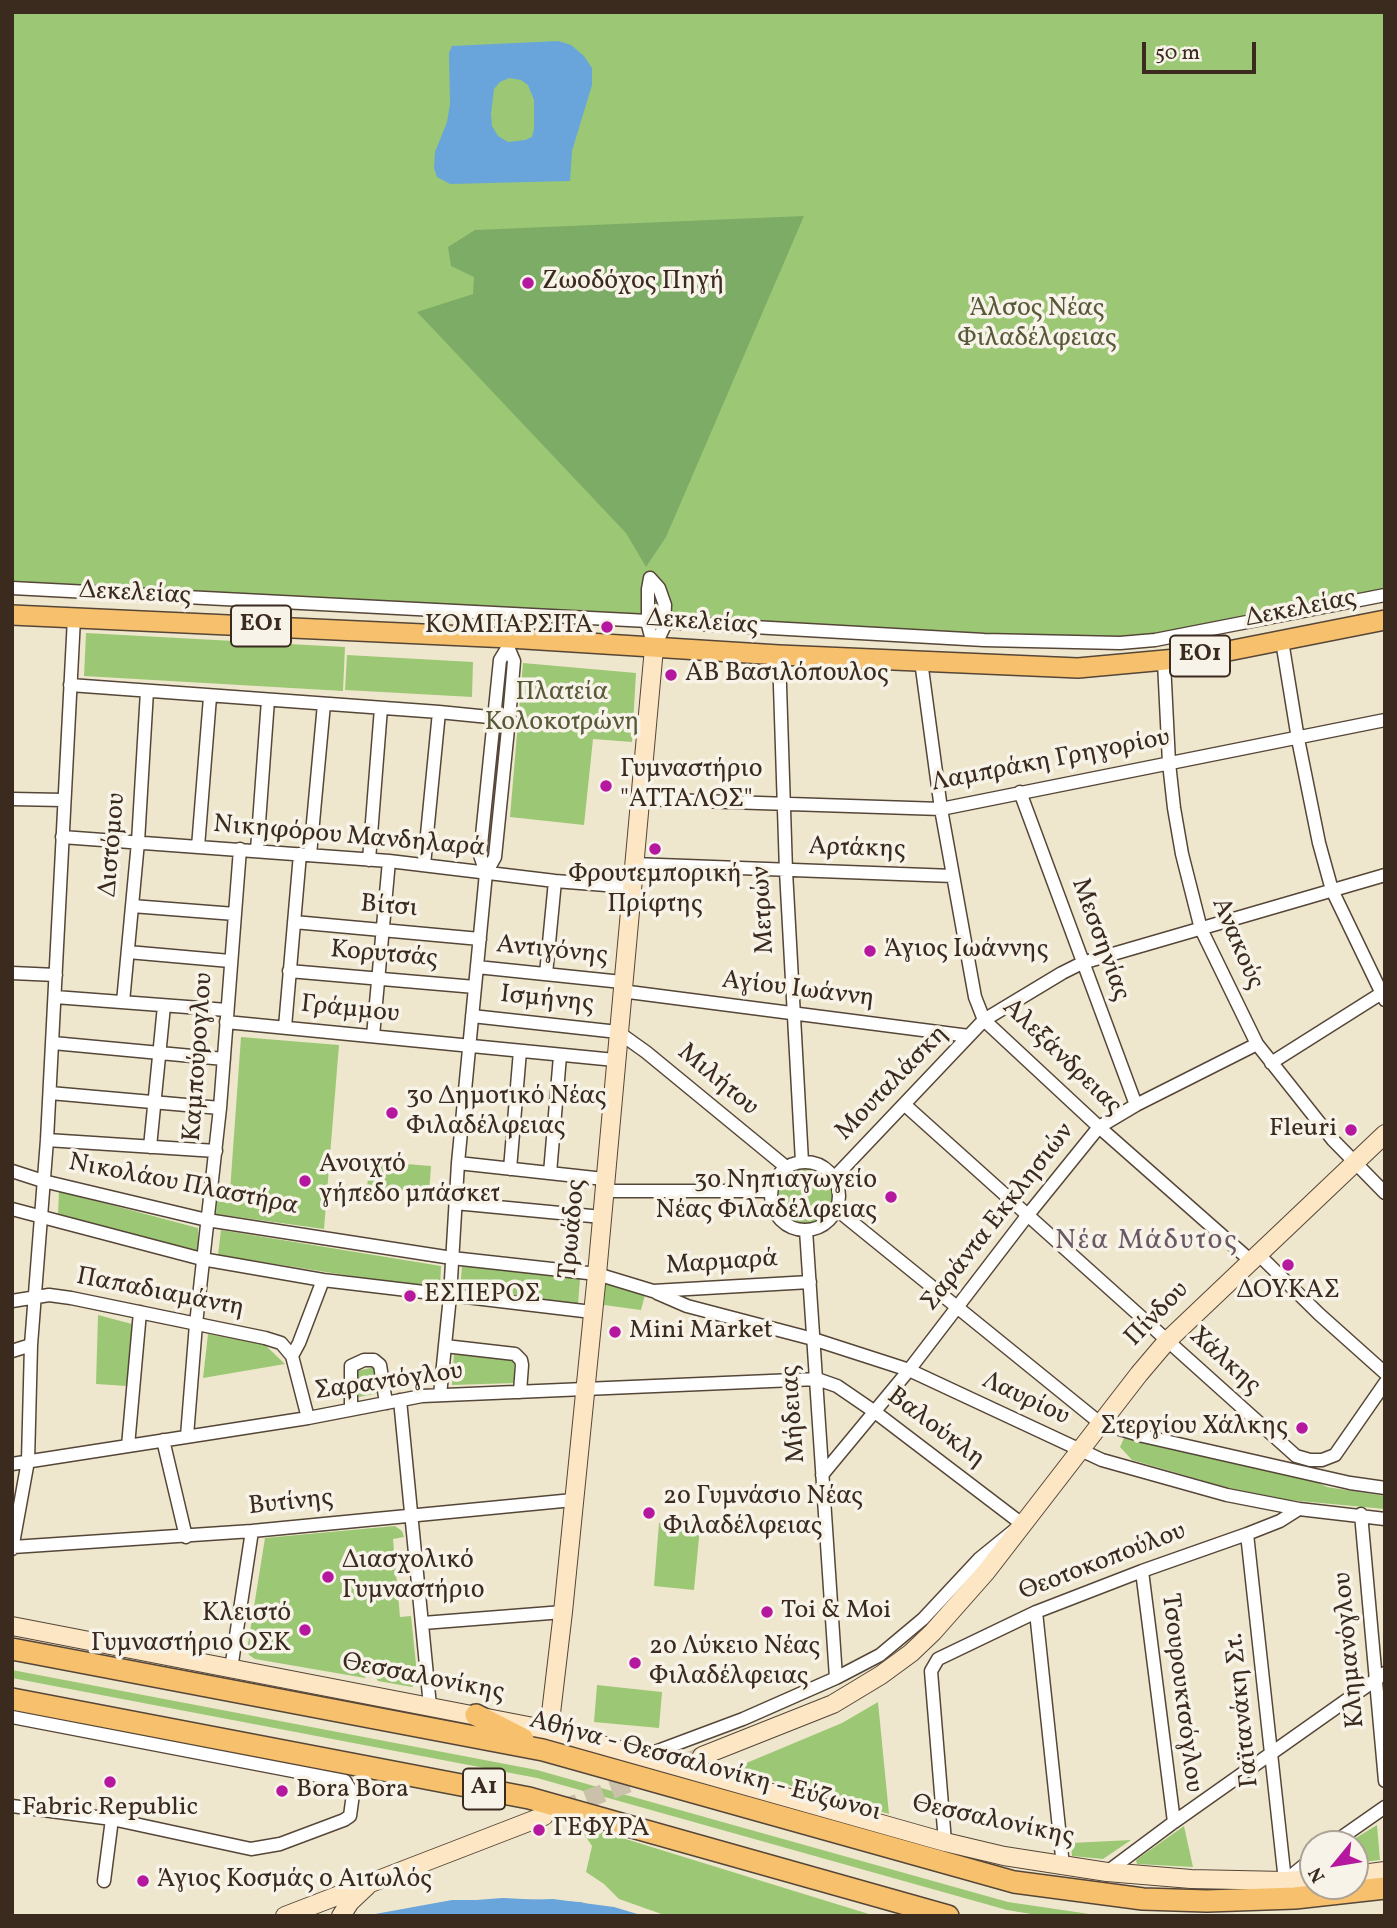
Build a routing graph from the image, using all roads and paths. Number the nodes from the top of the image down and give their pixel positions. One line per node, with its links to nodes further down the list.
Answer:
1 (12, 588): 6 (street)
2 (1385, 595): 7 (street)
3 (12, 615): 4 (main road, Δεκελείας / ΕΟ1)
4 (74, 618): 9 (main road, Δεκελείας / ΕΟ1); 14 (street)
5 (1385, 620): 8 (main road, Δεκελείας / ΕΟ1)
6 (648, 621): 7 (street); 10 (street)
7 (664, 622): 10 (street)
8 (1282, 641): 13 (main road, Δεκελείας / ΕΟ1); 24 (street)
9 (508, 643): 10 (main road, Δεκελείας / ΕΟ1); 21 (street); 22 (street)
10 (654, 648): 11 (main road, Δεκελείας / ΕΟ1); 28 (street, Τρωάδος)
11 (779, 655): 12 (main road, Δεκελείας / ΕΟ1); 30 (street, Μετρών)
12 (921, 662): 13 (main road, Δεκελείας / ΕΟ1); 31 (street, Αλεξάνδρειας)
13 (1164, 662): 25 (street, Ανακούς)
14 (71, 685): 15 (street); 29 (street)
15 (147, 691): 16 (street); 33 (street, Διστόμου)
16 (210, 697): 17 (street); 34 (street)
17 (268, 700): 18 (street); 36 (street)
18 (324, 704): 19 (street); 37 (street)
19 (381, 708): 20 (street); 38 (street)
20 (439, 712): 21 (street); 41 (street)
21 (494, 718): 22 (street); 43 (street)
22 (509, 719): 43 (street)
23 (1385, 720): 24 (street, Λαμπράκη Γρηγορίου)
24 (1298, 739): 25 (street, Λαμπράκη Γρηγορίου); 48 (street)
25 (1169, 763): 26 (street, Λαμπράκη Γρηγορίου); 52 (street, Ανακούς)
26 (1020, 792): 31 (street, Λαμπράκη Γρηγορίου); 57 (street, Μεσσηνίας)
27 (12, 799): 29 (street)
28 (638, 799): 30 (street, Λαμπράκη Γρηγορίου); 40 (street, Τρωάδος)
29 (63, 800): 32 (street)
30 (783, 804): 31 (street, Λαμπράκη Γρηγορίου); 42 (street, Μετρών)
31 (941, 809): 45 (street, Αλεξάνδρειας)
32 (62, 837): 33 (street, Νικηφόρου Μανδηλαρά); 62 (street)
33 (138, 842): 34 (street, Νικηφόρου Μανδηλαρά); 49 (street, Διστόμου)
34 (198, 847): 35 (street, Νικηφόρου Μανδηλαρά)
35 (240, 849): 36 (street, Νικηφόρου Μανδηλαρά); 50 (street, Καμπούρογλου)
36 (257, 850): 37 (street, Νικηφόρου Μανδηλαρά)
37 (305, 854): 38 (street, Νικηφόρου Μανδηλαρά); 51 (street)
38 (369, 860): 39 (street, Νικηφόρου Μανδηλαρά)
39 (389, 861): 41 (street, Νικηφόρου Μανδηλαρά); 53 (street)
40 (633, 864): 42 (street, Αρτάκης); 47 (street, Τρωάδος)
41 (424, 865): 43 (street, Νικηφόρου Μανδηλαρά)
42 (786, 871): 45 (street, Αρτάκης); 70 (street, Μετρών)
43 (486, 873): 46 (street, Νικηφόρου Μανδηλαρά); 54 (street)
44 (1385, 875): 48 (street)
45 (953, 876): 73 (street, Αλεξάνδρειας)
46 (555, 881): 47 (street, Νικηφόρου Μανδηλαρά); 61 (street)
47 (631, 887): 65 (street, Τρωάδος)
48 (1332, 890): 52 (street); 66 (street)
49 (132, 906): 50 (street); 55 (street, Διστόμου)
50 (235, 914): 56 (street, Καμπούρογλου)
51 (294, 922): 53 (street, Βίτσι); 59 (street)
52 (1201, 929): 57 (street); 79 (street, Ανακούς)
53 (383, 930): 54 (street, Βίτσι); 63 (street)
54 (480, 939): 58 (street)
55 (128, 952): 56 (street); 68 (street, Διστόμου)
56 (230, 961): 71 (street, Καμπούρογλου)
57 (1082, 963): 73 (street); 90 (street, Μεσσηνίας)
58 (477, 967): 61 (street, Αντιγόνης); 64 (street)
59 (289, 971): 63 (street, Κορυτσάς); 74 (street)
60 (12, 973): 62 (street)
61 (546, 974): 65 (street, Αντιγόνης)
62 (56, 975): 67 (street)
63 (379, 978): 64 (street, Κορυτσάς); 76 (street)
64 (475, 987): 72 (street)
65 (621, 987): 70 (street, Αγίου Ιωάννη); 75 (street, Τρωάδος)
66 (1384, 995): 86 (street)
67 (55, 997): 68 (street, Γράμμου); 78 (street)
68 (123, 1002): 69 (street, Γράμμου)
69 (164, 1006): 71 (street, Γράμμου); 82 (street)
70 (794, 1014): 77 (street, Αγίου Ιωάννη); 97 (street, Μετρών)
71 (227, 1016): 74 (street, Γράμμου); 84 (street, Καμπούρογλου)
72 (471, 1016): 75 (street, Ισμήνης); 80 (street)
73 (984, 1020): 77 (street, Μουταλάσκη); 92 (street, Αλεξάνδρειας)
74 (285, 1027): 76 (street, Γράμμου)
75 (618, 1032): 85 (street, Τρωάδος); 100 (street, Μιλήτου)
76 (373, 1036): 80 (street, Γράμμου)
77 (969, 1036): 89 (street, Μουταλάσκη)
78 (53, 1043): 82 (street); 87 (street)
79 (1257, 1044): 86 (street, Ανακούς); 90 (street, Σαράντα Εκκλησιών)
80 (469, 1047): 81 (street, Γράμμου); 99 (street)
81 (520, 1051): 83 (street, Γράμμου); 101 (street)
82 (160, 1053): 84 (street); 88 (street)
83 (560, 1056): 85 (street, Γράμμου); 103 (street)
84 (224, 1059): 91 (street, Καμπούρογλου)
85 (615, 1060): 106 (street, Τρωάδος)
86 (1271, 1063): 98 (street, Ανακούς)
87 (50, 1093): 88 (street); 94 (street)
88 (154, 1103): 91 (street); 95 (street)
89 (905, 1105): 104 (street, Μουταλάσκη); 112 (street, Χάλκης)
90 (1136, 1105): 92 (street, Σαράντα Εκκλησιών)
91 (220, 1108): 96 (street, Καμπούρογλου)
92 (1100, 1127): 112 (street, Σαράντα Εκκλησιών); 117 (street, Αλεξάνδρειας)
93 (1385, 1134): 98 (street, Πίνδου)
94 (47, 1140): 95 (street); 105 (street)
95 (150, 1147): 96 (street)
96 (216, 1152): 115 (street, Καμπούρογλου)
97 (802, 1161): 100 (street); 104 (street)
98 (1354, 1162): 108 (street, Ανακούς); 117 (street, Πίνδου)
99 (458, 1163): 101 (street); 109 (street)
100 (786, 1167): 107 (street)
101 (510, 1169): 103 (street)
102 (12, 1171): 105 (street, Νικολάου Πλαστήρα)
103 (550, 1172): 106 (street)
104 (834, 1178): 111 (street)
105 (43, 1181): 114 (street); 115 (street, Νικολάου Πλαστήρα)
106 (604, 1185): 107 (street); 113 (street, Τρωάδος)
107 (771, 1191): 116 (street)
108 (1385, 1193)
109 (455, 1203): 113 (street); 118 (street)
110 (12, 1209): 114 (street)
111 (836, 1209): 116 (street); 127 (street)
112 (1027, 1216): 127 (street, Σαράντα Εκκλησιών); 132 (street, Χάλκης)
113 (602, 1217): 120 (street, Τρωάδος)
114 (41, 1219): 119 (street); 124 (street)
115 (207, 1220): 118 (street, Νικολάου Πλαστήρα); 119 (street, Καμπούρογλου)
116 (806, 1230): 122 (street, Μήδειας)
117 (1255, 1257): 132 (street, Πίνδου); 138 (street, Αλεξάνδρειας)
118 (452, 1258): 120 (street, Νικολάου Πλαστήρα); 125 (street)
119 (202, 1259): 121 (street); 130 (street, Καμπούρογλου)
120 (597, 1274): 123 (street, Μαρμαρά); 129 (street, Τρωάδος)
121 (323, 1280): 125 (street); 136 (street)
122 (810, 1282): 123 (street, Μαρμαρά); 131 (street, Μήδειας)
123 (653, 1291): 131 (street, Λαυρίου)
124 (36, 1296): 126 (street, Παπαδιαμάντη); 128 (street, Παπαδιαμάντη); 133 (street)
125 (450, 1296): 129 (street); 134 (street)
126 (12, 1300)
127 (957, 1308): 137 (street, Σαράντα Εκκλησιών); 149 (street)
128 (140, 1312): 130 (street, Παπαδιαμάντη); 152 (street)
129 (592, 1312): 141 (street, Τρωάδος)
130 (196, 1324): 136 (street, Παπαδιαμάντη); 150 (street, Καμπούρογλου)
131 (813, 1339): 137 (street, Λαυρίου); 139 (street, Μήδειας)
132 (1167, 1341): 140 (street, Χάλκης); 149 (street, Πίνδου)
133 (31, 1345): 135 (street); 154 (street)
134 (445, 1346): 142 (street); 143 (street)
135 (12, 1351)
136 (292, 1356): 148 (street)
137 (909, 1370): 147 (street, Σαράντα Εκκλησιών); 153 (street, Λαυρίου)
138 (1385, 1373)
139 (817, 1379): 141 (street, Σαραντόγλου); 147 (street, Βαλούκλη); 156 (street, Μήδειας)
140 (1385, 1383)
141 (585, 1389): 142 (street, Σαραντόγλου); 158 (street, Τρωάδος)
142 (520, 1392): 143 (street, Σαραντόγλου)
143 (440, 1395): 144 (street, Σαραντόγλου)
144 (400, 1400): 145 (street, Σαραντόγλου); 161 (street)
145 (386, 1402): 146 (street, Σαραντόγλου); 146 (street)
146 (351, 1409): 148 (street, Σαραντόγλου)
147 (875, 1412): 156 (street, Σαράντα Εκκλησιών); 163 (street, Βαλούκλη)
148 (308, 1418): 150 (street, Σαραντόγλου)
149 (1100, 1423): 153 (street, Πίνδου); 157 (street, Λαυρίου)
150 (187, 1436): 151 (street, Σαραντόγλου)
151 (163, 1440): 152 (street, Σαραντόγλου); 166 (street)
152 (128, 1446): 154 (street, Σαραντόγλου)
153 (1079, 1451): 159 (street, Λαυρίου); 163 (street, Πίνδου)
154 (27, 1461): 155 (street, Σαραντόγλου); 167 (street)
155 (12, 1464)
156 (822, 1475): 176 (street, Μήδειας)
157 (1385, 1488)
158 (573, 1500): 161 (street, Βυτίνης); 169 (street, Τρωάδος)
159 (1299, 1509): 160 (street, Λαυρίου); 165 (street, Θεοτοκοπούλου)
160 (1361, 1514): 162 (street, Λαυρίου); 175 (street, Κλημανόγλου)
161 (413, 1515): 164 (street, Βυτίνης); 171 (street)
162 (1385, 1518)
163 (1022, 1524): 176 (street, Πίνδου); 184 (street, Πίνδου)
164 (252, 1531): 166 (street, Βυτίνης); 174 (street)
165 (1247, 1534): 168 (street, Θεοτοκοπούλου); 182 (street, Γαϊτανάκη Στ.)
166 (186, 1536): 167 (street, Βυτίνης)
167 (12, 1548)
168 (1142, 1571): 170 (street, Θεοτοκοπούλου); 190 (street, Τσουρουκτσόγλου)
169 (563, 1612): 171 (street); 181 (street, Τρωάδος)
170 (1036, 1612): 192 (street, Θεοτοκοπούλου); 193 (street)
171 (423, 1623): 178 (street)
172 (12, 1626): 174 (street, Θεσσαλονίκης)
173 (12, 1649): 181 (highway, Αθήνα - Θεσσαλονίκη - Εύζωνοι / Α1)
174 (231, 1669): 178 (street, Θεσσαλονίκης)
175 (1381, 1675): 182 (street); 185 (street, Κλημανόγλου)
176 (836, 1678): 183 (street, Πίνδου)
177 (12, 1699): 204 (highway, Α1)
178 (430, 1706): 179 (street, Θεσσαλονίκης)
179 (476, 1715): 181 (highway)
180 (12, 1717): 189 (street)
181 (546, 1740): 183 (street, Θεσσαλονίκης); 200 (highway, Αθήνα - Θεσσαλονίκη - Εύζωνοι / Α1)
182 (1272, 1753): 190 (street); 199 (street, Γαϊτανάκη Στ.)
183 (644, 1756): 192 (street, Θεσσαλονίκης)
184 (702, 1756)
185 (1385, 1782)
186 (12, 1807): 189 (street)
187 (1385, 1807): 191 (street)
188 (544, 1815): 196 (street)
189 (112, 1819): 198 (street)
190 (1174, 1822): 195 (street)
191 (1352, 1830)
192 (945, 1842): 193 (street, Θεσσαλονίκης)
193 (1063, 1866): 195 (street, Θεσσαλονίκης)
194 (1299, 1870): 199 (street)
195 (1107, 1872): 199 (street, Θεσσαλονίκης)
196 (375, 1880): 201 (street); 203 (street)
197 (1299, 1880): 199 (street, Θεσσαλονίκης)
198 (104, 1881)
199 (1285, 1881)
200 (1385, 1888)
201 (322, 1909): 202 (street)
202 (289, 1915)
203 (341, 1916)
204 (948, 1916)

